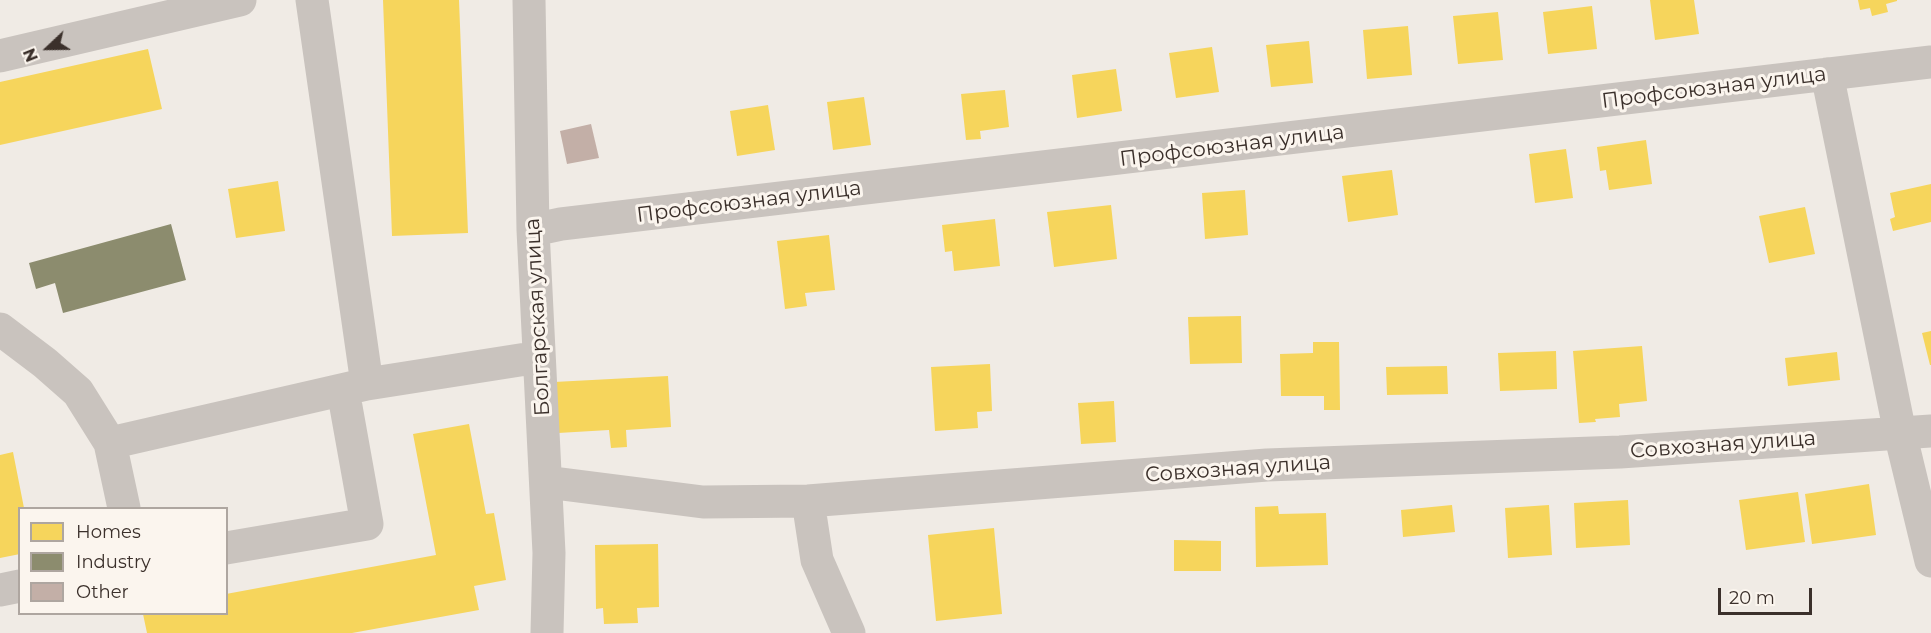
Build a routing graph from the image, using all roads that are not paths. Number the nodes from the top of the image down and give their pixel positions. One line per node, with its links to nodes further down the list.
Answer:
1 (240, 0): 4 (street)
2 (312, 0): 10 (street)
3 (530, 0): 7 (street, Болгарская улица)
4 (0, 56)
5 (1931, 62): 6 (street, Профсоюзная улица)
6 (1827, 74): 7 (street, Профсоюзная улица); 11 (street)
7 (533, 230): 9 (street, Болгарская улица)
8 (0, 329): 12 (street)
9 (539, 357): 10 (street); 13 (street, Болгарская улица)
10 (355, 387): 12 (street); 16 (street)
11 (1915, 432): 14 (street, Совхозная улица); 17 (street)
12 (110, 443): 15 (street)
13 (546, 482): 14 (street, Совхозная улица); 20 (street, Болгарская улица)
14 (808, 501): 21 (street)
15 (124, 507)
16 (228, 548)
17 (1931, 561)
18 (18, 586): 19 (street)
19 (0, 590)
20 (547, 633)
21 (849, 633)

